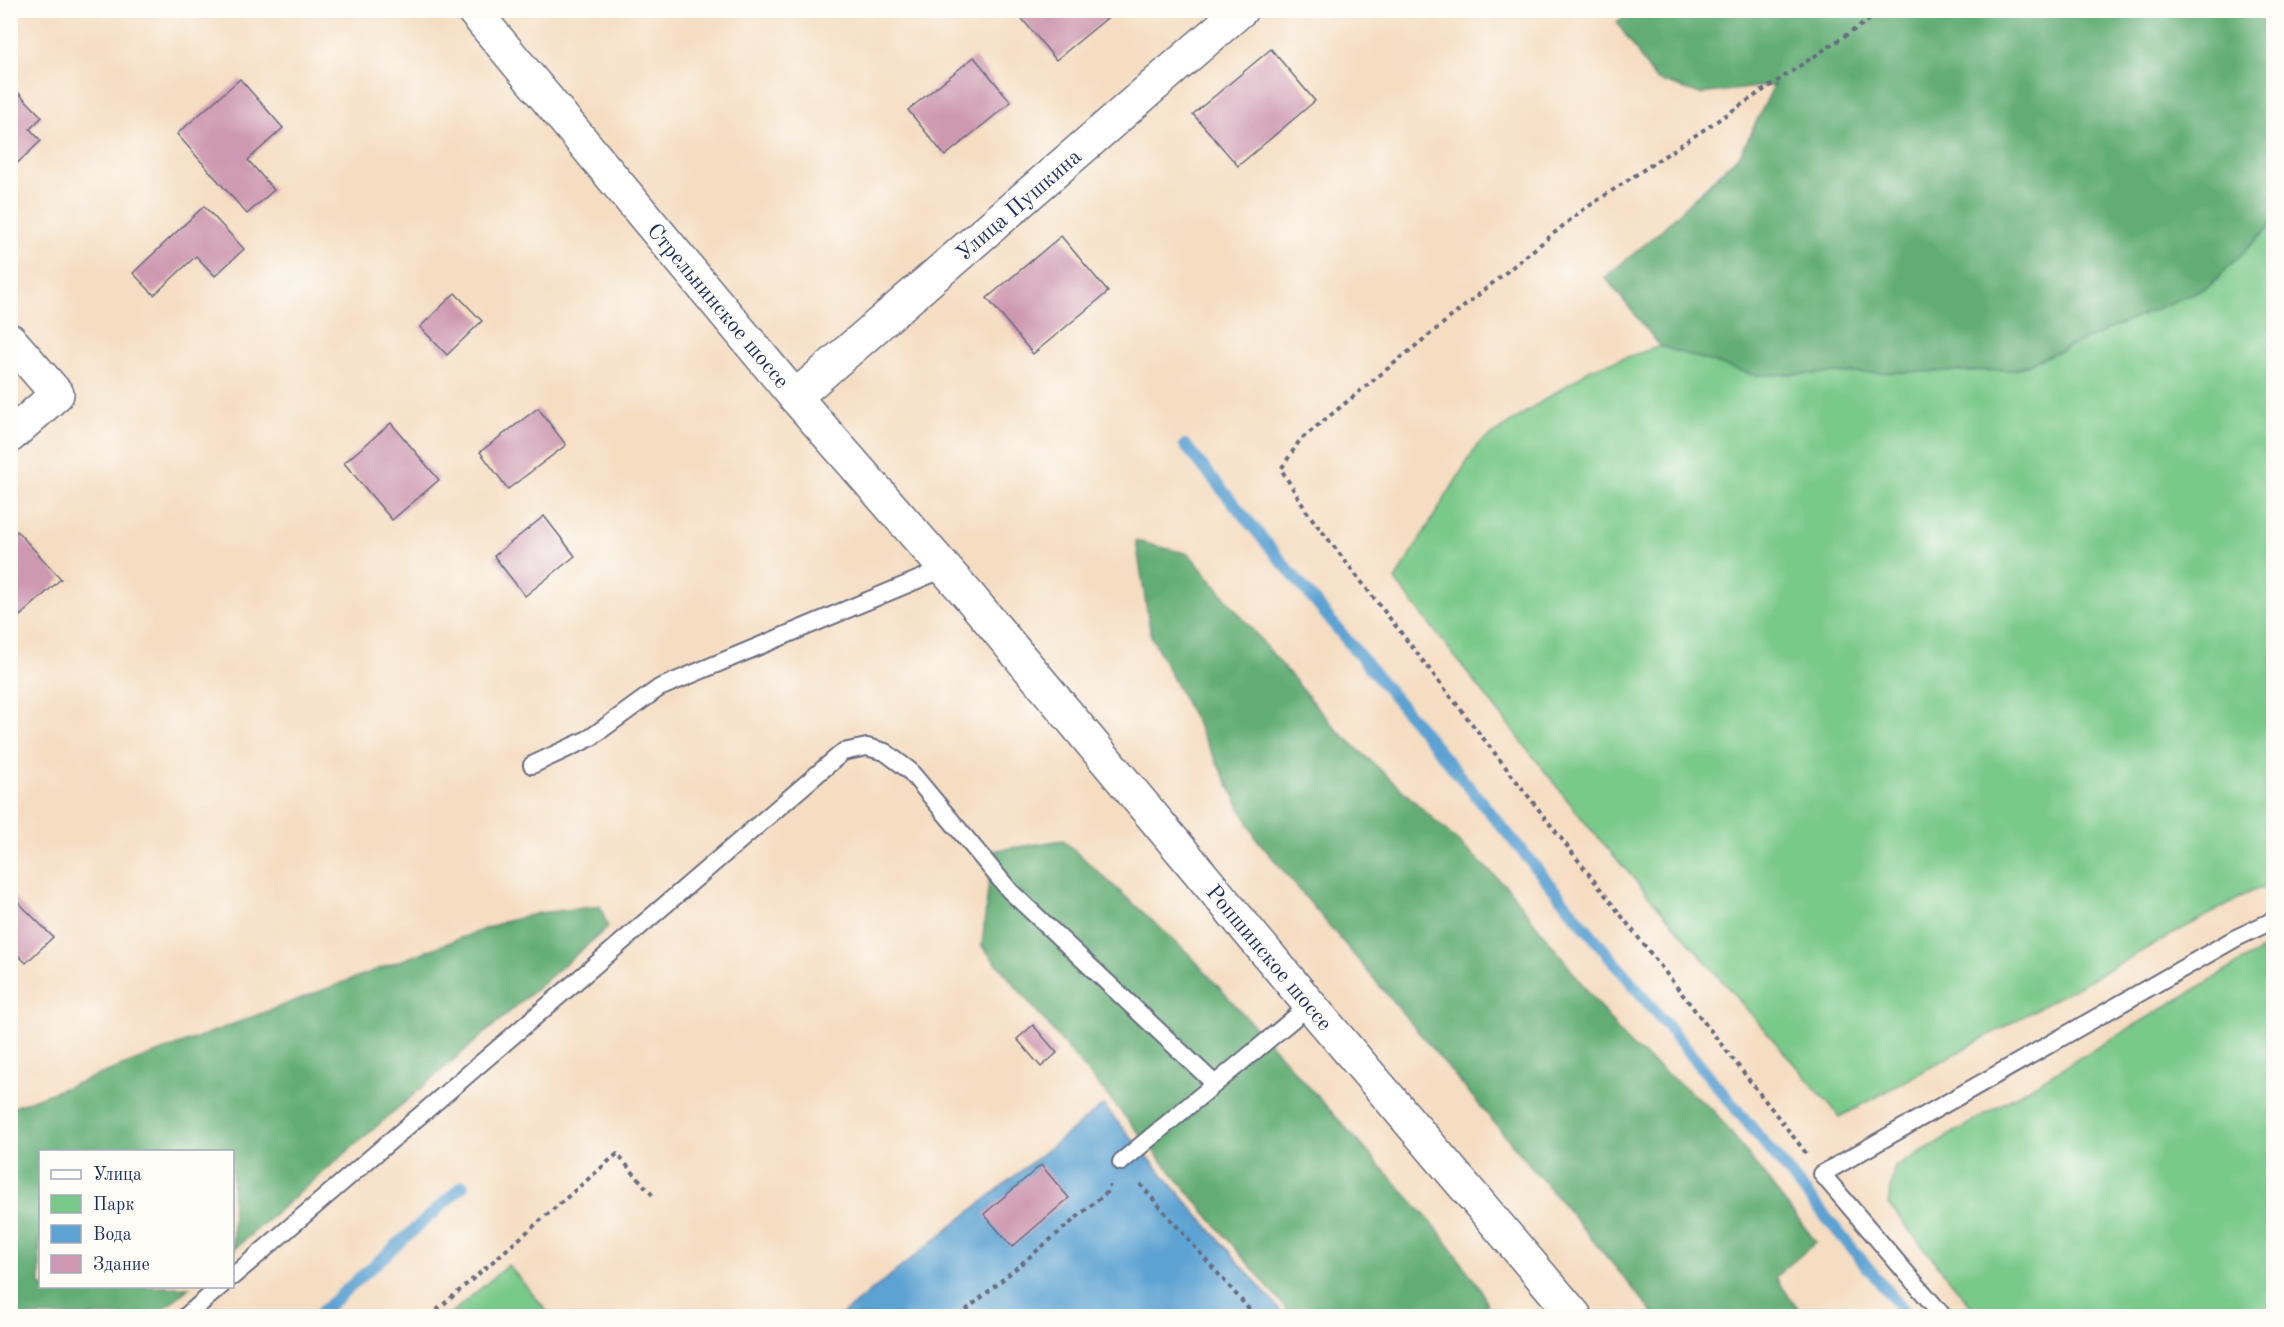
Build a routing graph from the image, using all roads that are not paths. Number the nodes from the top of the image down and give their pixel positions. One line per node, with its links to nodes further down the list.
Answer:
1 (473, 10): 4 (main road, Стрельнинское шоссе)
2 (1241, 10): 4 (main road, Улица Пушкина)
3 (10, 340): 5 (main road)
4 (795, 398): 6 (main road, Стрельнинское шоссе)
5 (10, 436)
6 (946, 568): 7 (main road, Стрельнинское шоссе); 8 (lane)
7 (969, 596): 10 (main road, Ропшинское шоссе)
8 (532, 765)
9 (2274, 920): 17 (lane)
10 (1310, 1005): 11 (lane); 16 (main road, Ропшинское шоссе)
11 (1215, 1084): 12 (lane); 13 (lane)
12 (1121, 1162)
13 (234, 1275)
14 (220, 1288): 15 (lane)
15 (186, 1317)
16 (1575, 1317)
17 (1943, 1317)

